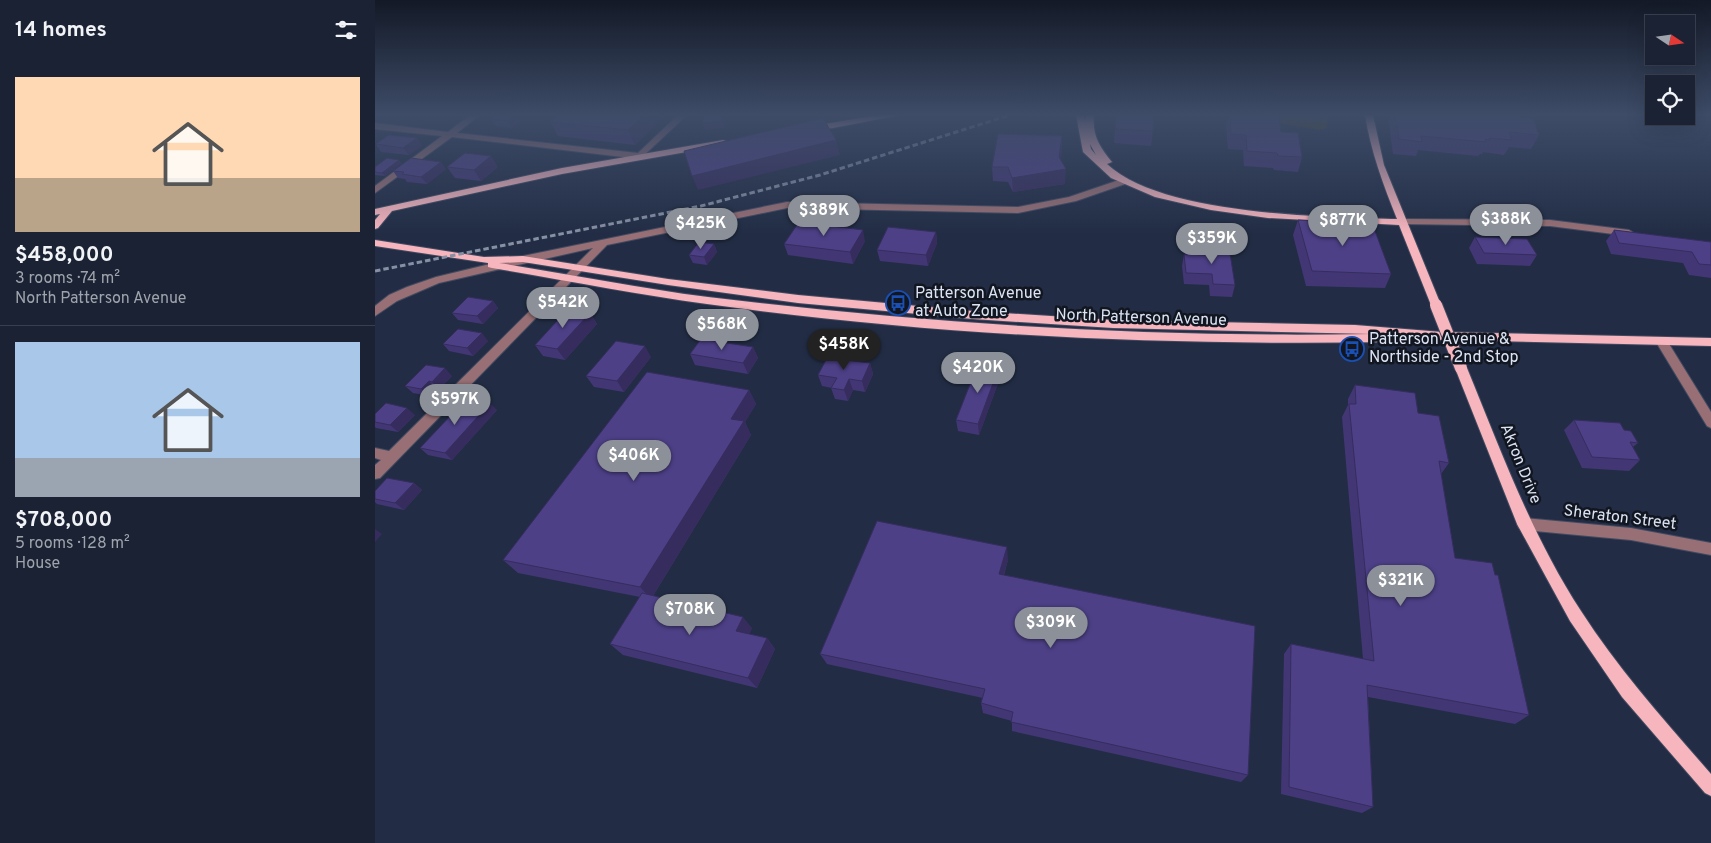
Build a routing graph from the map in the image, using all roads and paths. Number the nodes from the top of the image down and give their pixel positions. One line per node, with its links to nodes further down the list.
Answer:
1 (424, 154): 9 (street)
2 (625, 154): 7 (street)
3 (651, 154): 7 (main road)
4 (1087, 154): 8 (main road)
5 (1099, 154): 8 (main road)
6 (1376, 154): 12 (main road, Akron Drive)
7 (640, 156): 10 (main road)
8 (1125, 181): 12 (main road); 17 (street)
9 (375, 190)
10 (390, 209): 11 (main road); 13 (main road)
11 (375, 212)
12 (1404, 222): 15 (street); 30 (main road, Akron Drive, bridge)
13 (375, 226)
14 (375, 231): 16 (main road)
15 (1636, 234)
16 (380, 244): 19 (main road, North Patterson Avenue)
17 (603, 245): 18 (street); 20 (street)
18 (523, 259): 19 (main road, North Patterson Avenue); 20 (main road, North Patterson Avenue)
19 (488, 263): 21 (main road, North Patterson Avenue); 22 (street)
20 (579, 269): 21 (street); 23 (main road, North Patterson Avenue)
21 (569, 278): 23 (main road, North Patterson Avenue); 28 (street)
22 (375, 312)
23 (1442, 336): 24 (main road, North Patterson Avenue)
24 (1663, 342): 25 (main road, North Patterson Avenue); 26 (street)
25 (1711, 342)
26 (1711, 422)
27 (375, 453): 28 (street)
28 (392, 456): 29 (street)
29 (375, 474)
30 (1524, 524): 31 (street, Sheraton Street); 32 (main road, Akron Drive)
31 (1711, 549)
32 (1711, 787)

